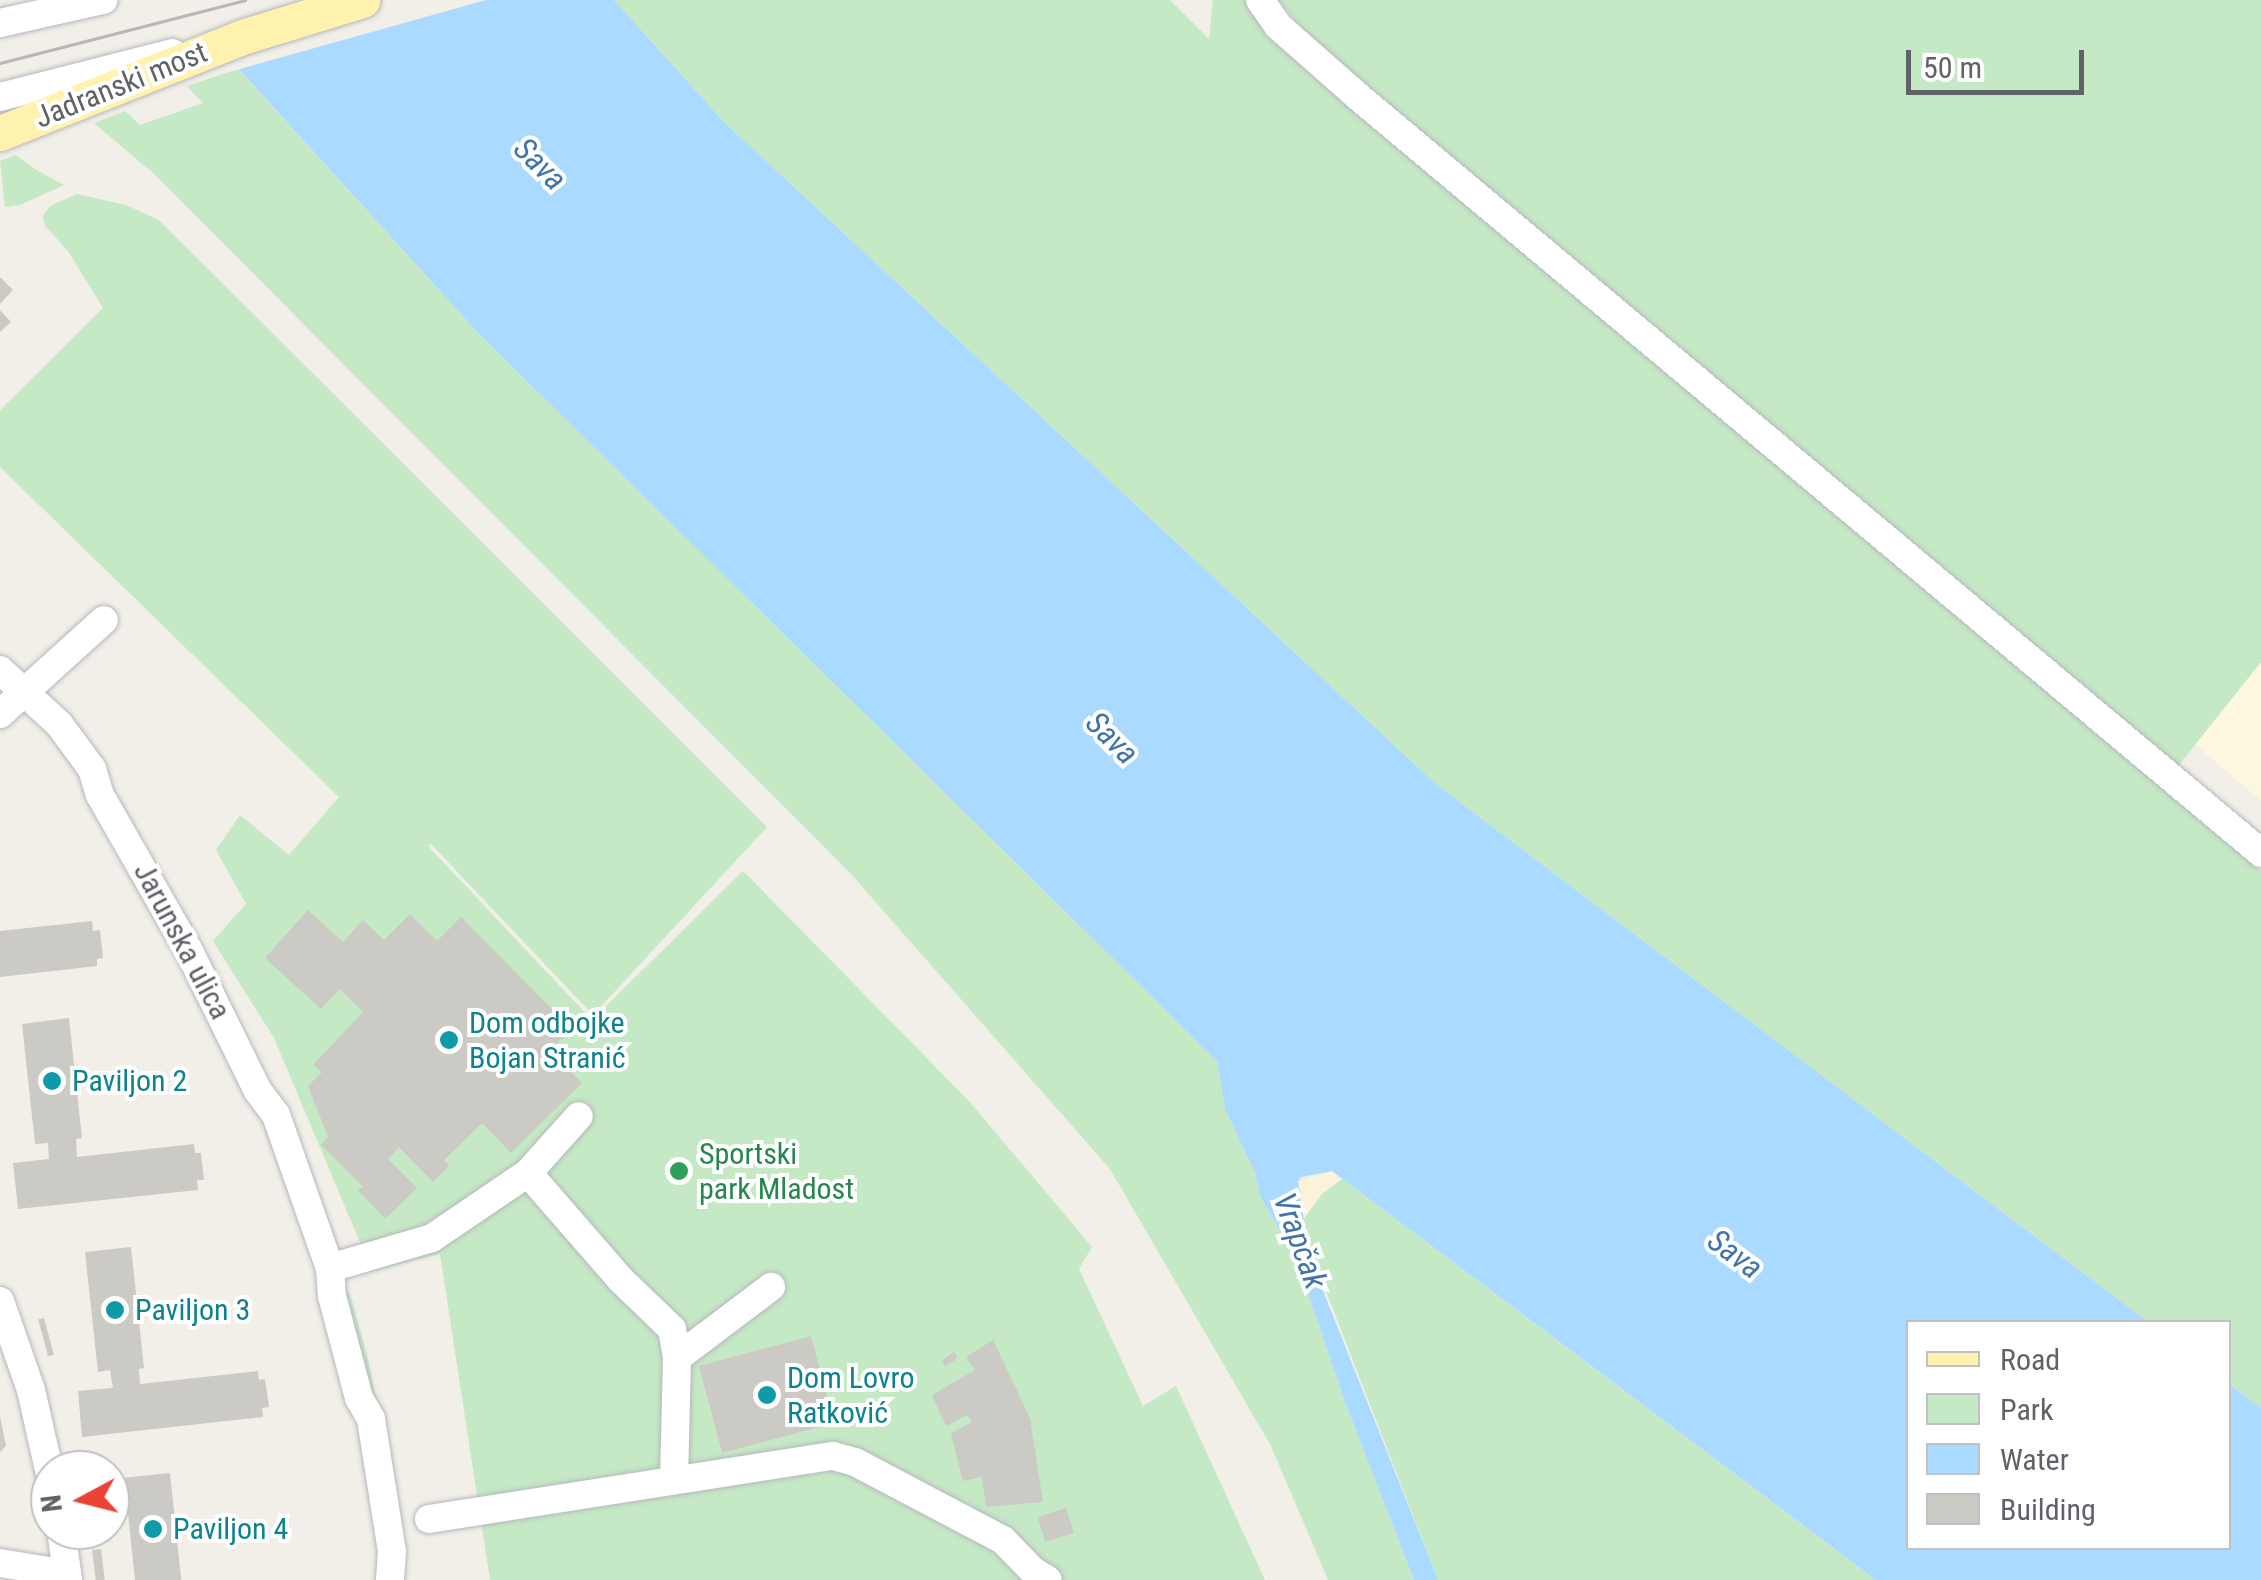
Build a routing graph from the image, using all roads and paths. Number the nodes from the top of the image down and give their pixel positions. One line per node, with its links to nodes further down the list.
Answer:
1 (103, 0): 4 (street)
2 (362, 0): 5 (main road, Jadranski most)
3 (1260, 0): 12 (street)
4 (0, 23)
5 (242, 37): 6 (street, Jadranski most); 7 (main road, Jadranski most)
6 (0, 96)
7 (0, 134)
8 (104, 620): 10 (street)
9 (0, 670): 10 (street, Jarunska ulica)
10 (22, 694): 11 (street); 13 (street, Jarunska ulica)
11 (0, 714)
12 (2261, 853)
13 (258, 1091): 16 (street, Jarunska ulica); 18 (street, Jarunska ulica)
14 (579, 1116): 15 (street)
15 (528, 1173): 16 (street); 20 (street)
16 (330, 1268): 18 (street, Jarunska ulica)
17 (771, 1286): 20 (street)
18 (332, 1296): 26 (street, Jarunska ulica)
19 (0, 1301): 21 (street)
20 (677, 1358): 22 (street)
21 (45, 1450)
22 (674, 1478): 23 (street); 28 (street)
23 (428, 1519)
24 (64, 1550): 27 (street)
25 (0, 1563): 27 (street)
26 (389, 1575)
27 (67, 1577)
28 (1056, 1579)

